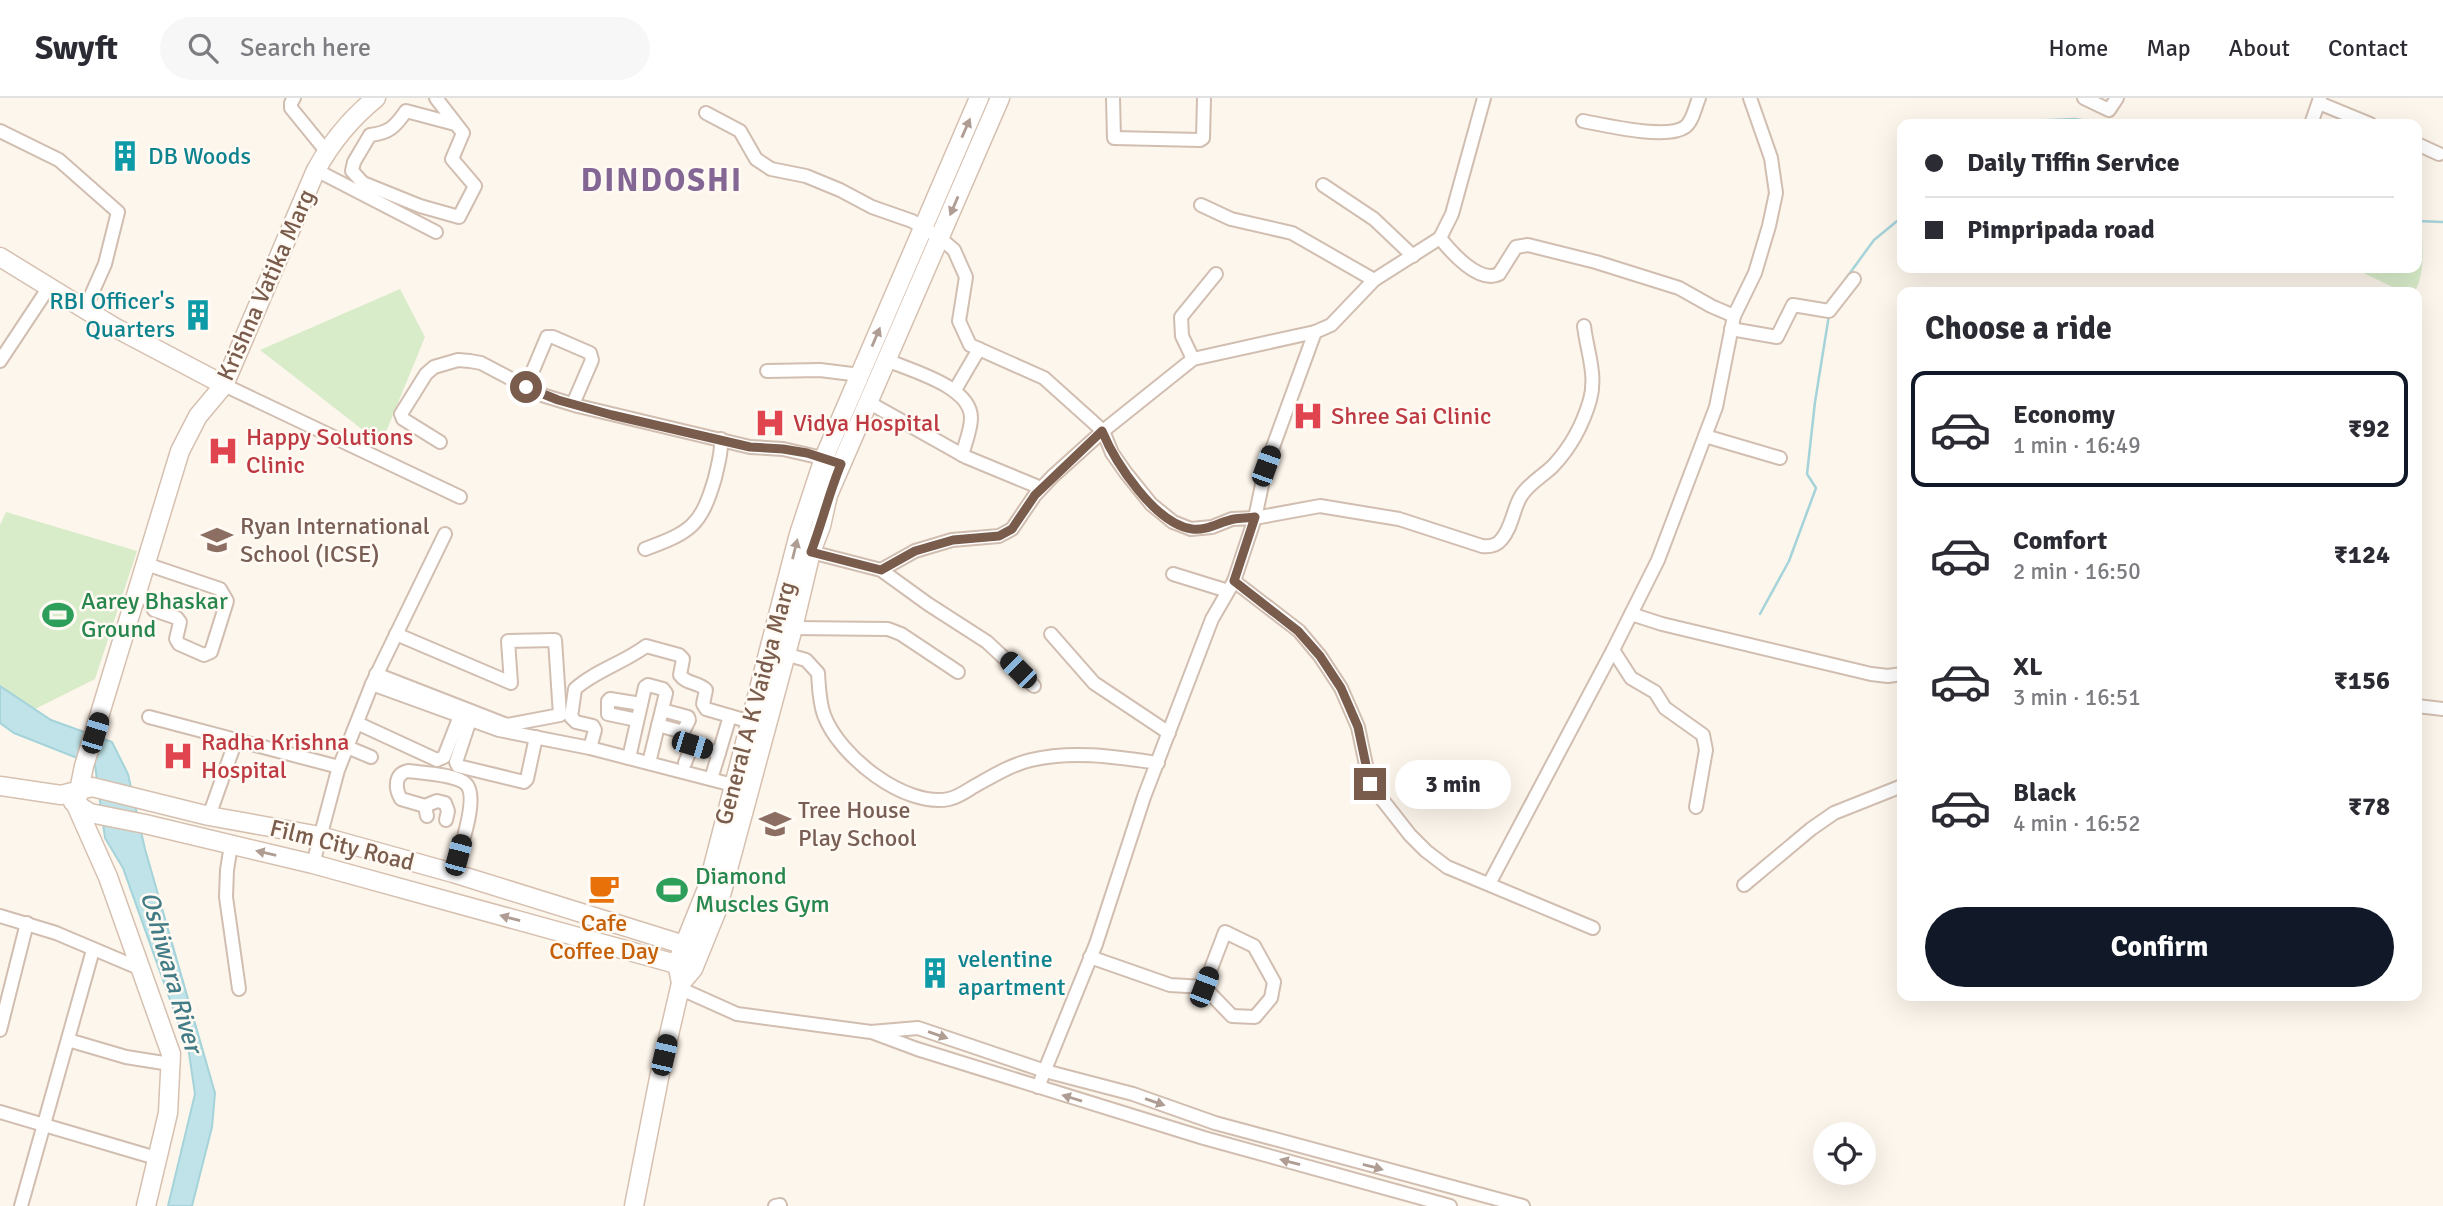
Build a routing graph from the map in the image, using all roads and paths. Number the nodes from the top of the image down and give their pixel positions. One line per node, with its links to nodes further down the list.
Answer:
1 (294, 98): 21 (street)
2 (376, 98): 21 (street, Krishna Vatika Marg)
3 (436, 98): 18 (street)
4 (979, 98): 26 (street, General A K Vaidya Marg, one-way to 4)
5 (1000, 98): 28 (street, General A K Vaidya Marg, one-way to 28)
6 (1113, 98): 7 (street)
7 (1204, 98)
8 (1484, 98): 29 (street)
9 (1699, 98): 17 (street)
10 (1750, 98): 37 (street)
11 (2084, 98): 12 (street)
12 (2117, 98)
13 (2320, 100): 15 (street); 16 (street)
14 (706, 113): 26 (street)
15 (2313, 119)
16 (2360, 119)
17 (1583, 121)
18 (455, 124): 18 (street)
19 (0, 131): 36 (street)
20 (2422, 146): 22 (street)
21 (326, 151): 23 (street, Krishna Vatika Marg)
22 (2439, 154)
23 (316, 170): 27 (street); 47 (street, Krishna Vatika Marg)
24 (1322, 185): 30 (street)
25 (1201, 205): 34 (street)
26 (923, 227): 28 (street); 46 (street, General A K Vaidya Marg, one-way to 26)
27 (436, 232)
28 (940, 238): 41 (street); 44 (street, General A K Vaidya Marg)
29 (1440, 238): 30 (street); 37 (street)
30 (1413, 256): 34 (street)
31 (0, 257): 35 (street)
32 (1216, 274): 42 (street)
33 (1854, 279): 39 (street)
34 (1374, 280): 40 (street)
35 (49, 287): 36 (street); 43 (street)
36 (85, 309): 47 (street)
37 (1734, 316): 39 (street)
38 (1584, 326): 61 (street)
39 (1731, 329): 53 (street)
40 (1315, 332): 42 (street); 61 (street)
41 (979, 349): 49 (street); 52 (street)
42 (1193, 359): 52 (street)
43 (0, 360)
44 (887, 360): 49 (street); 50 (street, General A K Vaidya Marg)
45 (767, 371): 46 (street)
46 (860, 375): 58 (street, General A K Vaidya Marg)
47 (224, 385): 60 (street); 65 (street, Krishna Vatika Marg)
48 (526, 387): 51 (street); 51 (street); 55 (street)
49 (955, 390): 56 (street)
50 (868, 402): 56 (street); 58 (street, General A K Vaidya Marg)
51 (573, 404): 54 (street)
52 (1102, 431): 59 (street); 61 (street)
53 (1705, 436): 57 (street); 70 (street)
54 (721, 439): 58 (street); 63 (street)
55 (440, 442)
56 (962, 455): 59 (street)
57 (1780, 457)
58 (833, 461): 64 (street, General A K Vaidya Marg); 88 (street, General A K Vaidya Marg, one-way to 58)
59 (1041, 488): 66 (street)
60 (460, 497)
61 (1255, 517): 68 (street)
62 (445, 534): 72 (street)
63 (645, 549)
64 (811, 552): 66 (street); 71 (street, General A K Vaidya Marg)
65 (146, 564): 69 (street, Krishna Vatika Marg); 69 (street)
66 (881, 570): 79 (street)
67 (1173, 574): 68 (street)
68 (1231, 586): 91 (street); 117 (street)
69 (137, 595): 107 (street, Krishna Vatika Marg)
70 (1631, 614): 74 (street); 77 (street)
71 (793, 628): 75 (street, General A K Vaidya Marg); 76 (street)
72 (396, 634): 78 (street); 78 (street)
73 (1051, 634): 91 (street)
74 (1613, 650): 108 (street); 117 (street)
75 (785, 654): 101 (street); 124 (street, General A K Vaidya Marg)
76 (958, 672)
77 (1897, 675)
78 (374, 679): 86 (street); 89 (street)
79 (1034, 686)
80 (641, 704): 83 (street); 87 (street); 87 (street)
81 (2422, 707): 82 (street)
82 (2443, 709)
83 (662, 710): 90 (street); 90 (street)
84 (730, 716): 88 (street); 94 (street); 96 (street)
85 (149, 718): 93 (street)
86 (465, 718): 89 (street); 92 (street); 92 (street)
87 (637, 720): 97 (street)
88 (751, 722): 104 (street, General A K Vaidya Marg)
89 (357, 723): 95 (street)
90 (658, 725): 99 (street)
91 (1169, 733): 101 (street)
92 (536, 737): 94 (street)
93 (236, 740): 102 (street); 110 (street)
94 (590, 748): 97 (street)
95 (346, 750): 98 (street); 102 (street)
96 (719, 753): 100 (street); 103 (street)
97 (629, 758): 99 (street)
98 (370, 759)
99 (649, 763): 103 (street)
100 (685, 763)
101 (1158, 763): 125 (street)
102 (339, 767): 113 (street)
103 (711, 779): 104 (street)
104 (733, 785): 122 (street, General A K Vaidya Marg)
105 (0, 786): 107 (street, Film City Road)
106 (1897, 788): 118 (street)
107 (72, 797): 109 (street, Film City Road); 112 (street, Film City Road); 127 (street)
108 (1696, 807)
109 (180, 810): 110 (street, Film City Road); 112 (street)
110 (209, 816): 113 (street, Film City Road)
111 (446, 820): 116 (street)
112 (174, 831): 114 (street, Film City Road)
113 (320, 836): 115 (street); 116 (street, Film City Road)
114 (231, 845): 115 (street, Film City Road, one-way to 114); 130 (street)
115 (313, 864): 126 (street, Film City Road, one-way to 115)
116 (453, 873): 122 (street, Film City Road)
117 (1489, 884): 121 (street)
118 (1744, 885)
119 (0, 916): 120 (street)
120 (27, 923): 123 (street); 131 (street)
121 (1593, 928)
122 (683, 944): 124 (street, Film City Road); 126 (street, General A K Vaidya Marg)
123 (93, 950): 127 (street); 134 (street)
124 (701, 951): 126 (street, General A K Vaidya Marg)
125 (1090, 957): 129 (street); 136 (street)
126 (685, 966): 128 (street)
127 (141, 969): 135 (street)
128 (680, 985): 133 (street); 143 (street)
129 (1204, 987): 129 (street)
130 (239, 989)
131 (2, 1015): 132 (street)
132 (0, 1030)
133 (871, 1032): 136 (street, one-way to 136); 137 (street)
134 (68, 1040): 135 (street); 139 (street)
135 (170, 1064): 140 (street)
136 (1045, 1071): 137 (street); 145 (street, one-way to 145)
137 (1038, 1087): 144 (street, one-way to 137)
138 (0, 1112): 139 (street)
139 (44, 1125): 140 (street); 141 (street)
140 (156, 1158): 142 (street)
141 (21, 1206)
142 (146, 1206)
143 (634, 1206)
144 (1450, 1206)
145 (1522, 1206)

